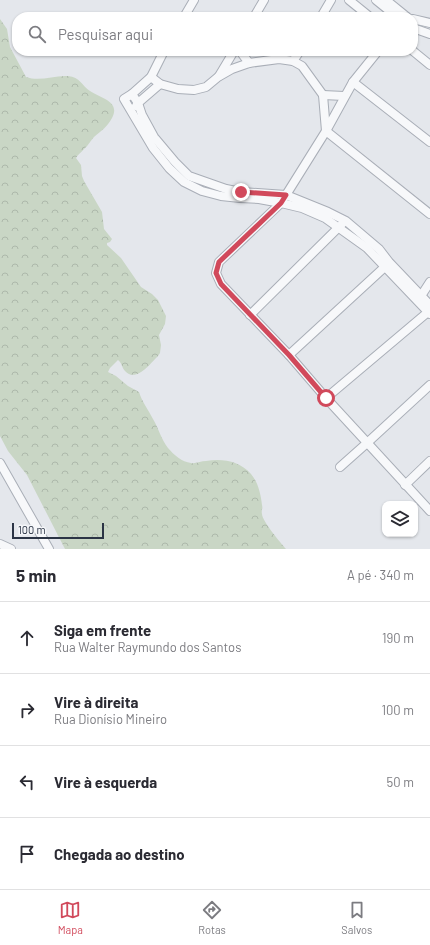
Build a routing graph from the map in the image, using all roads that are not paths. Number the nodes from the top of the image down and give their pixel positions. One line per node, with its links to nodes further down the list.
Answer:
1 (194, 0): 7 (street)
2 (264, 0): 8 (street)
3 (331, 0): 9 (street)
4 (349, 0): 10 (street)
5 (376, 0): 11 (street)
6 (386, 0): 12 (street)
7 (187, 12)
8 (257, 12)
9 (324, 12)
10 (364, 12)
11 (391, 12)
12 (401, 12)
13 (418, 20): 14 (street)
14 (430, 23)
15 (418, 30): 16 (street)
16 (430, 34)
17 (418, 55): 25 (street)
18 (162, 56): 26 (street)
19 (231, 56): 27 (street)
20 (244, 56): 24 (street)
21 (296, 56): 23 (street)
22 (374, 56): 28 (street)
23 (293, 61): 24 (street); 31 (street)
24 (249, 63): 27 (street)
25 (430, 65)
26 (151, 77): 29 (street); 30 (street)
27 (218, 77): 29 (street)
28 (353, 82): 32 (street); 36 (street)
29 (160, 84): 33 (street)
30 (132, 94): 33 (street); 34 (street)
31 (323, 95): 32 (street); 35 (street)
32 (344, 96): 35 (street)
33 (138, 103): 34 (street); 37 (street)
34 (132, 114): 38 (street)
35 (326, 131): 37 (street); 39 (street)
36 (430, 142)
37 (286, 195): 38 (street); 40 (street)
38 (281, 203): 41 (street); 46 (street)
39 (430, 214)
40 (346, 221): 41 (street); 42 (street)
41 (339, 227): 42 (street); 46 (street)
42 (387, 265): 44 (street); 45 (street); 47 (street)
43 (430, 282): 44 (street)
44 (421, 296): 45 (street)
45 (429, 310): 49 (street)
46 (250, 314): 47 (street)
47 (289, 355): 49 (street)
48 (430, 385): 50 (street)
49 (326, 398): 50 (street)
50 (367, 443): 53 (street); 54 (street)
51 (430, 461): 54 (street)
52 (0, 463): 58 (street)
53 (340, 467)
54 (405, 485): 55 (street)
55 (430, 511)
56 (0, 544): 57 (street)
57 (11, 549)
58 (49, 549)

